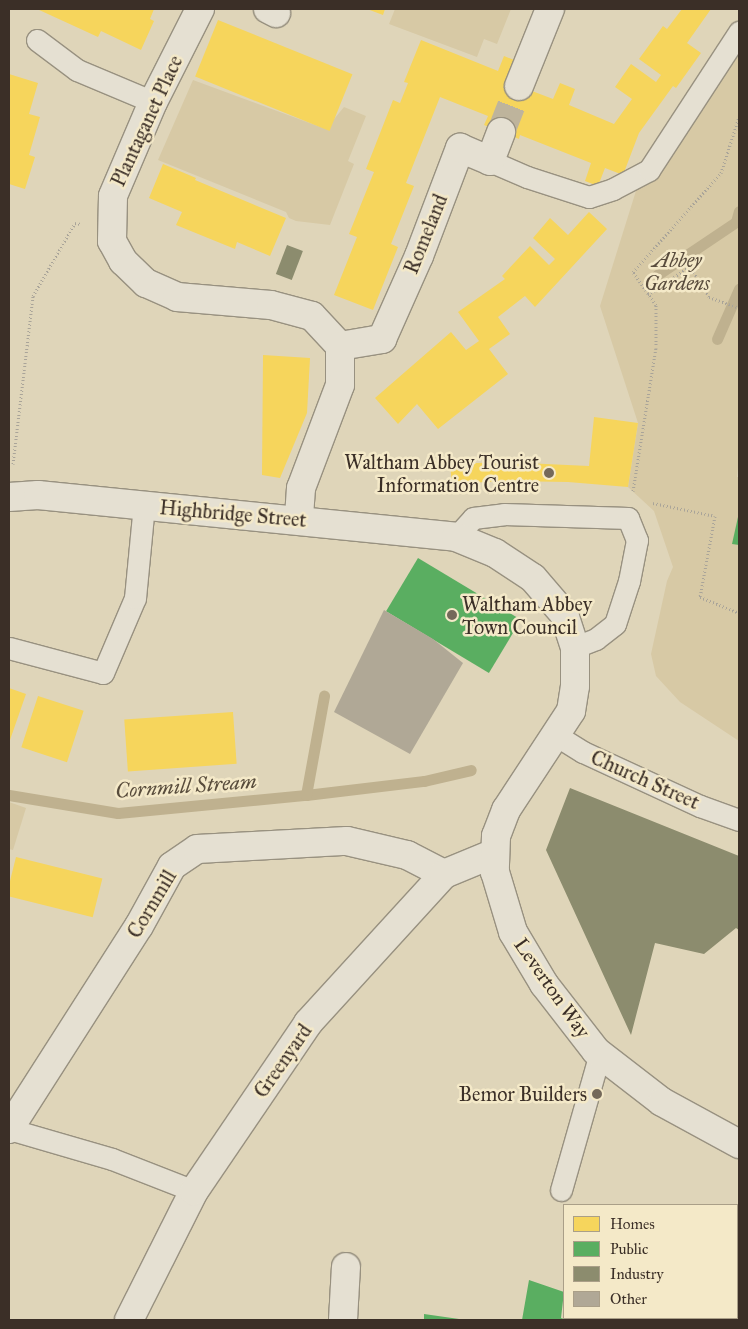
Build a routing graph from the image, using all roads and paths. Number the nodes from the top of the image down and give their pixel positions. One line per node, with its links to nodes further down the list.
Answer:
1 (200, 9): 6 (street, Plantaganet Place)
2 (550, 9): 5 (street)
3 (739, 32): 9 (lane)
4 (37, 40): 6 (lane)
5 (519, 86)
6 (153, 102): 10 (street, Plantaganet Place)
7 (739, 117): 11 (path)
8 (501, 132): 9 (street)
9 (490, 160): 13 (street, Romeland)
10 (112, 225): 13 (street, Plantaganet Place); 14 (path)
11 (648, 295): 12 (path); 16 (path)
12 (739, 308)
13 (340, 346): 17 (street)
14 (9, 497): 15 (street, Highbridge Street)
15 (144, 505): 17 (street, Highbridge Street); 22 (lane)
16 (628, 518): 18 (lane); 20 (path); 21 (lane)
17 (299, 520): 18 (street, Highbridge Street)
18 (456, 537): 19 (street, Highbridge Street)
19 (510, 562): 21 (street, Leverton Way)
20 (739, 613)
21 (575, 646): 23 (street, Leverton Way)
22 (9, 648)
23 (554, 734): 24 (lane, Church Street); 25 (street, Leverton Way)
24 (739, 820)
25 (494, 853): 26 (street, Greenyard); 27 (street, Leverton Way)
26 (444, 874): 28 (street, Cornmill); 31 (street, Greenyard)
27 (600, 1053): 29 (street, Leverton Way); 30 (lane)
28 (9, 1129): 31 (lane)
29 (739, 1144)
30 (560, 1190)
31 (194, 1191): 33 (street, Greenyard)
32 (346, 1267): 34 (street)
33 (129, 1320)
34 (344, 1320)

